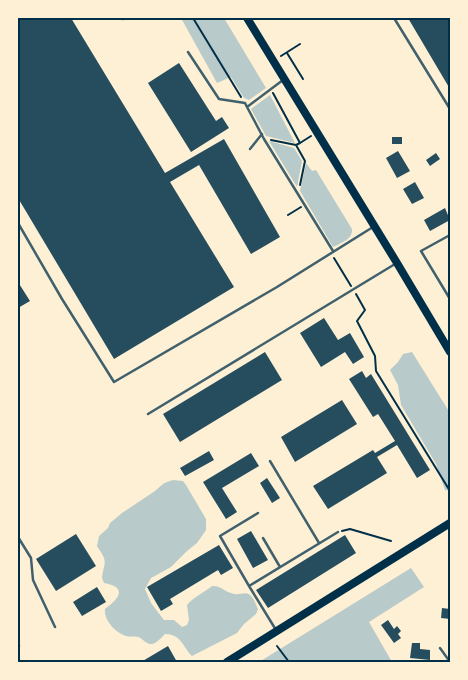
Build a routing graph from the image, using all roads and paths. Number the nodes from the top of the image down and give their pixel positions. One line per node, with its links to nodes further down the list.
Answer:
1 (193, 18): 9 (path)
2 (247, 18): 6 (main road)
3 (394, 18): 11 (lane)
4 (300, 44): 7 (path)
5 (188, 52): 9 (lane)
6 (284, 79): 10 (lane); 12 (main road)
7 (304, 79)
8 (275, 96): 15 (path)
9 (245, 103): 10 (lane)
10 (247, 106): 13 (lane)
11 (450, 109)
12 (316, 132): 15 (path); 22 (main road)
13 (262, 134): 14 (lane); 17 (lane)
14 (264, 138): 16 (path); 18 (lane)
15 (300, 143): 16 (path)
16 (296, 145): 18 (path)
17 (250, 149)
18 (298, 193): 19 (lane)
19 (305, 205): 20 (path); 24 (lane)
20 (288, 215)
21 (18, 223): 24 (lane)
22 (375, 226): 24 (lane); 25 (main road)
23 (450, 235): 27 (lane)
24 (333, 252): 26 (path)
25 (397, 262): 26 (lane); 28 (main road)
26 (353, 290): 29 (lane); 31 (path)
27 (450, 299)
28 (450, 352)
29 (148, 414)
30 (270, 461): 38 (lane)
31 (450, 491)
32 (258, 513): 40 (lane)
33 (450, 524): 42 (main road)
34 (338, 532): 37 (path); 38 (lane)
35 (18, 537): 41 (lane)
36 (263, 538): 39 (lane)
37 (391, 541)
38 (319, 543): 39 (lane)
39 (280, 567): 40 (lane)
40 (249, 586): 42 (lane)
41 (55, 627)
42 (277, 631): 45 (main road)
43 (277, 646): 46 (path)
44 (440, 648): 47 (lane)
45 (227, 662)
46 (289, 662)
47 (450, 662)

